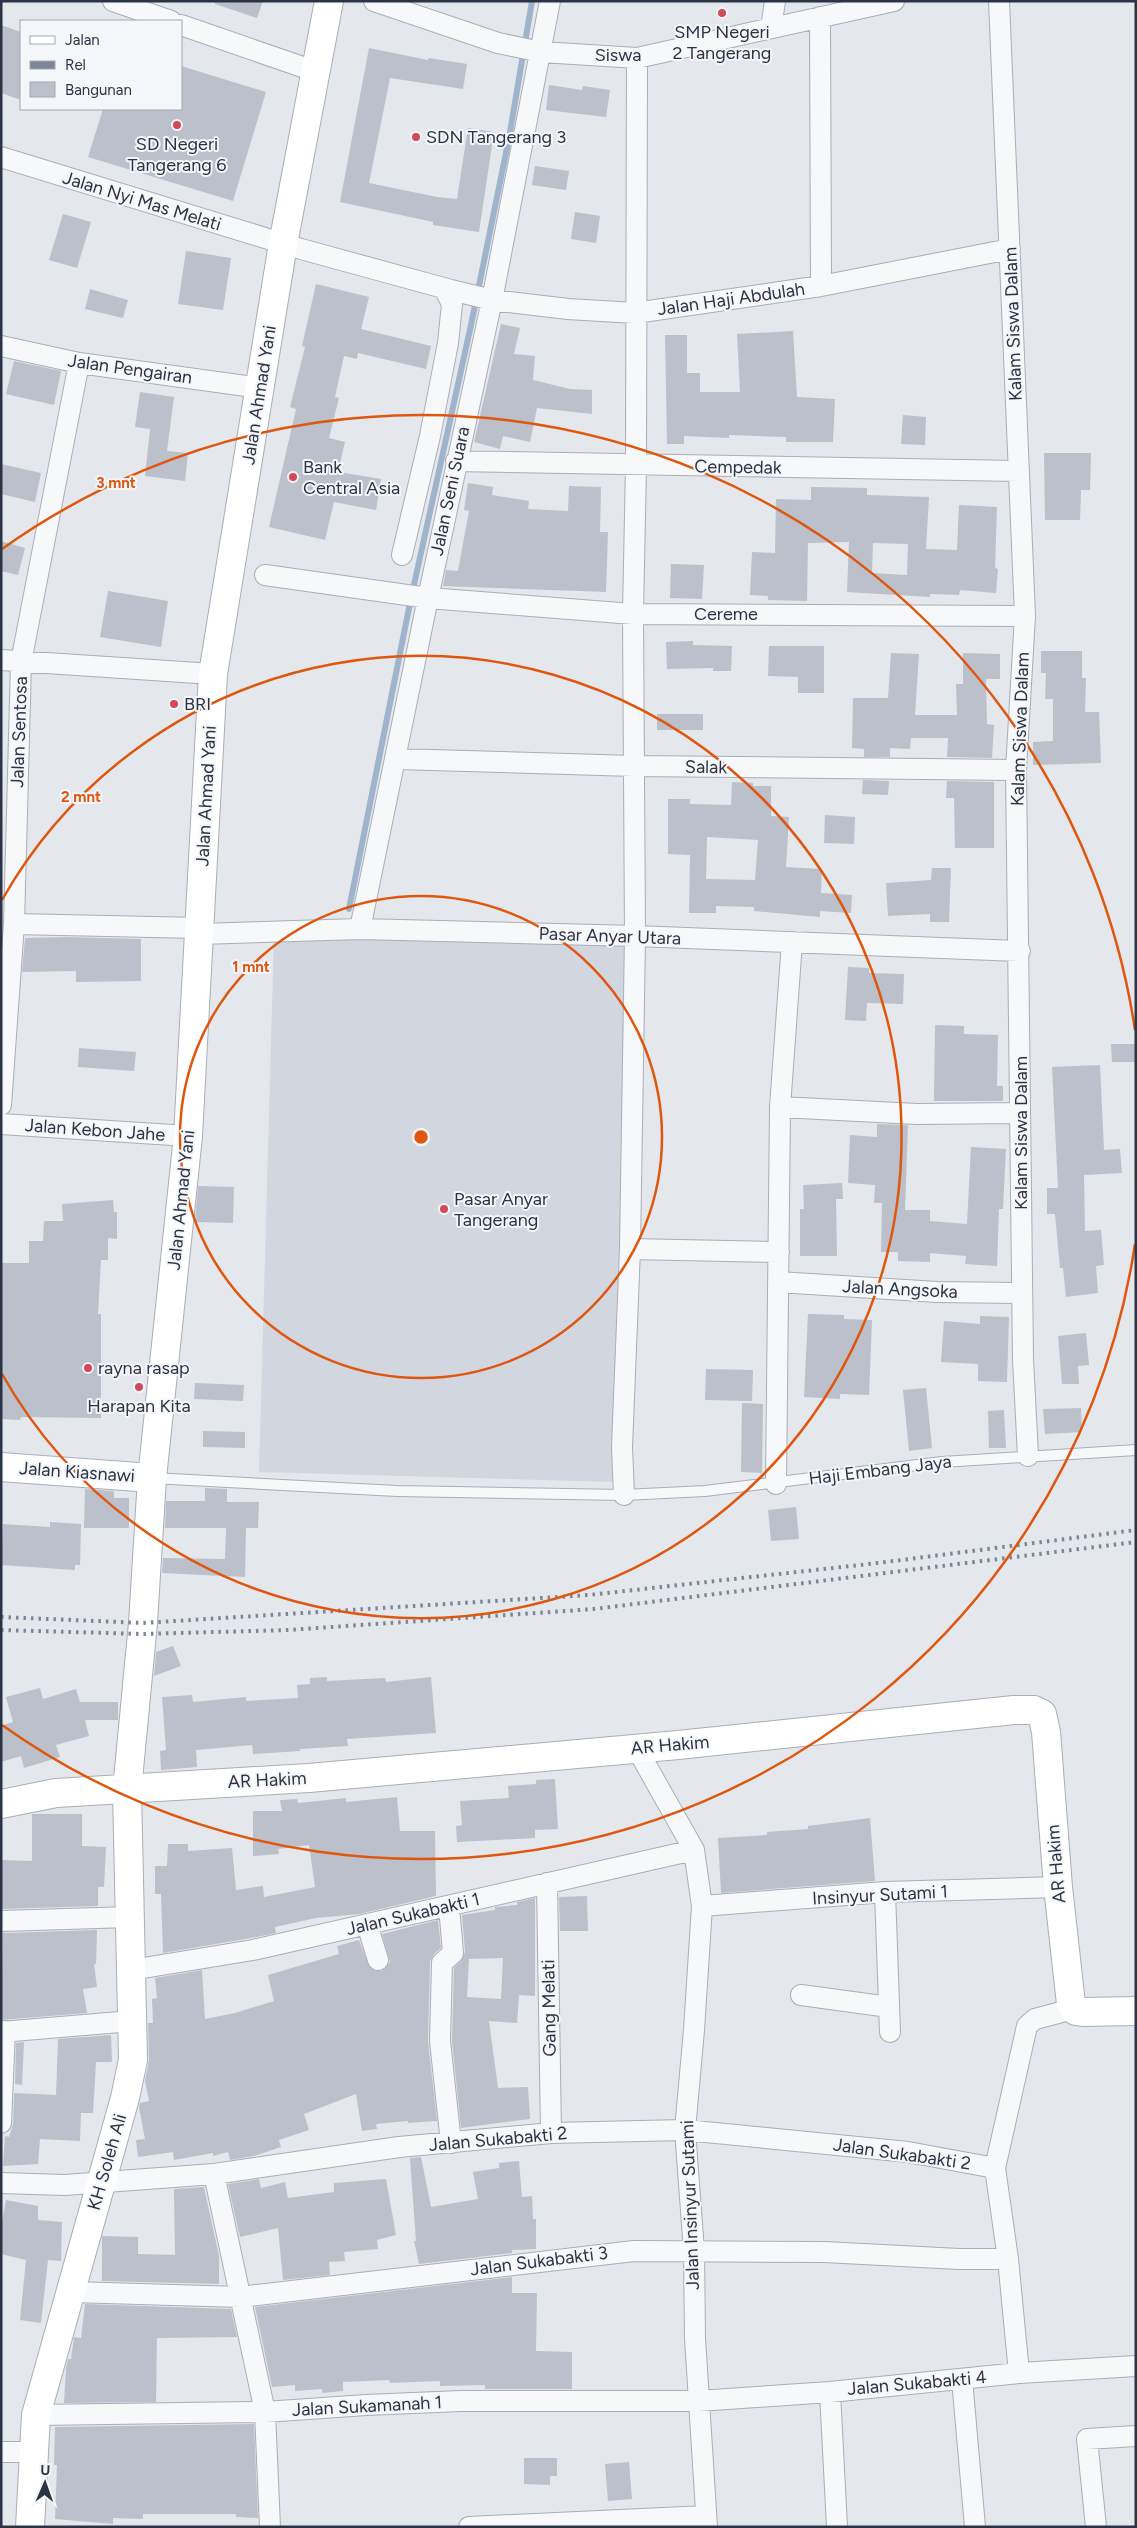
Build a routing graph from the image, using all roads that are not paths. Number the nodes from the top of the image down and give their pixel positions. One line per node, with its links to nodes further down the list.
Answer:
1 (113, 1): 9 (street)
2 (329, 1): 14 (street, Jalan Ahmad Yani)
3 (374, 1): 12 (street, Siswa)
4 (550, 1): 12 (street, Jalan Seni Suara)
5 (774, 1): 11 (street)
6 (894, 1): 8 (street, Siswa)
7 (999, 1): 17 (street, Kalam Siswa Dalam)
8 (820, 17): 11 (street, Siswa); 18 (street)
9 (168, 20)
10 (182, 25): 14 (street)
11 (771, 28): 13 (street, Siswa)
12 (536, 51): 13 (street, Siswa); 20 (street, Jalan Seni Suara)
13 (637, 58): 21 (street)
14 (314, 71): 16 (street, Jalan Ahmad Yani)
15 (1, 158): 16 (street, Jalan Nyi Mas Melati)
16 (284, 244): 19 (street, Jalan Haji Abdulah); 24 (street, Jalan Ahmad Yani)
17 (1010, 249): 18 (street, Jalan Haji Abdulah); 27 (street, Kalam Siswa Dalam)
18 (821, 286): 21 (street, Jalan Haji Abdulah)
19 (448, 289): 20 (street, Jalan Haji Abdulah); 28 (street)
20 (488, 299): 21 (street, Jalan Haji Abdulah); 25 (street, Jalan Seni Suara)
21 (635, 314): 26 (street)
22 (1, 346): 23 (street, Jalan Pengairan)
23 (79, 363): 24 (street, Jalan Pengairan); 34 (street, Jalan Sentosa)
24 (260, 388): 35 (street, Jalan Ahmad Yani)
25 (456, 461): 26 (street, Cempedak); 30 (street, Jalan Seni Suara)
26 (636, 465): 27 (street, Cempedak); 31 (street)
27 (1019, 471): 32 (street, Kalam Siswa Dalam)
28 (402, 555)
29 (265, 575): 30 (street, Cereme)
30 (418, 596): 31 (street, Cereme); 36 (street, Jalan Seni Suara)
31 (633, 614): 32 (street, Cereme); 37 (street)
32 (1025, 616): 38 (street, Kalam Siswa Dalam)
33 (1, 660): 34 (street)
34 (21, 662): 35 (street); 39 (street, Jalan Sentosa)
35 (213, 674): 42 (street, Jalan Ahmad Yani)
36 (396, 759): 37 (street, Salak); 41 (street, Jalan Seni Suara)
37 (634, 766): 38 (street, Salak); 43 (street)
38 (1016, 770): 45 (street, Kalam Siswa Dalam)
39 (9, 816): 40 (street, Jalan Sentosa)
40 (14, 924): 42 (street, Pasar Anyar Utara); 46 (street, Jalan Sentosa)
41 (360, 929): 42 (street, Pasar Anyar Utara); 43 (street, Pasar Anyar Utara)
42 (199, 931): 51 (street, Jalan Ahmad Yani)
43 (635, 936): 44 (street, Pasar Anyar Utara); 52 (street)
44 (792, 942): 45 (street, Pasar Anyar Utara); 48 (street)
45 (1020, 951): 49 (street, Kalam Siswa Dalam)
46 (6, 966): 47 (street, Jalan Sentosa)
47 (1, 1105)
48 (780, 1107): 49 (street); 53 (street)
49 (1020, 1112): 55 (street, Kalam Siswa Dalam)
50 (1, 1124): 51 (street, Jalan Kebon Jahe)
51 (188, 1136): 59 (street, Jalan Ahmad Yani)
52 (630, 1249): 53 (street); 61 (street)
53 (779, 1252): 54 (street)
54 (778, 1282): 55 (street, Jalan Angsoka); 60 (street)
55 (1022, 1293): 57 (street, Kalam Siswa Dalam)
56 (1136, 1450): 57 (lane, Haji Embang Jaya)
57 (1028, 1456): 60 (lane, Haji Embang Jaya)
58 (1, 1466): 59 (street, Jalan Kiasnawi)
59 (152, 1478): 61 (lane, Haji Embang Jaya); 63 (street, Jalan Ahmad Yani)
60 (776, 1484): 61 (lane, Haji Embang Jaya)
61 (624, 1494)
62 (637, 1749): 63 (street, AR Hakim); 65 (street, Jalan Insinyur Sutami); 67 (street, AR Hakim)
63 (127, 1790): 64 (street, AR Hakim); 71 (street, KH Soleh Ali)
64 (1, 1804)
65 (694, 1850): 66 (street, Jalan Sukabakti 1); 70 (street, Jalan Insinyur Sutami)
66 (547, 1883): 69 (street, Jalan Sukabakti 1); 85 (street, Gang Melati)
67 (1058, 1887): 68 (street, Insinyur Sutami 1); 78 (street, AR Hakim)
68 (885, 1892): 70 (street, Insinyur Sutami 1); 77 (street)
69 (449, 1906): 73 (street, Jalan Sukabakti 1); 86 (street)
70 (702, 1906): 84 (street, Jalan Insinyur Sutami)
71 (130, 1917): 72 (street); 75 (street, KH Soleh Ali)
72 (1, 1921)
73 (367, 1924): 74 (street); 75 (street, Jalan Sukabakti 1)
74 (378, 1960)
75 (130, 1970): 80 (street, KH Soleh Ali)
76 (801, 1995): 77 (street)
77 (889, 2007): 82 (street)
78 (1073, 2009): 79 (street); 87 (street)
79 (1136, 2011)
80 (132, 2021): 81 (street); 89 (street, KH Soleh Ali)
81 (3, 2032): 83 (street)
82 (890, 2032)
83 (1, 2123)
84 (685, 2130): 85 (street, Jalan Sukabakti 2); 87 (street, Jalan Sukabakti 2); 91 (street, Jalan Insinyur Sutami)
85 (551, 2133): 86 (street, Jalan Sukabakti 2)
86 (451, 2143): 88 (street, Jalan Sukabakti 2)
87 (995, 2168): 92 (street)
88 (214, 2174): 89 (street, Jalan Sukabakti 2); 94 (street)
89 (101, 2181): 90 (street, Jalan Sukabakti 2); 93 (street, KH Soleh Ali)
90 (1, 2183)
91 (694, 2251): 92 (street, Jalan Sukabakti 3); 94 (street, Jalan Sukabakti 3); 99 (street, Jalan Insinyur Sutami)
92 (1008, 2259): 96 (street)
93 (72, 2292): 94 (street, Jalan Sukabakti 3); 101 (street, KH Soleh Ali)
94 (240, 2297): 100 (street)
95 (1136, 2366): 96 (street, Jalan Sukabakti 4)
96 (1019, 2373): 97 (street, Jalan Sukabakti 4)
97 (962, 2379): 98 (street, Jalan Sukabakti 4); 111 (street)
98 (830, 2392): 99 (street, Jalan Sukabakti 4); 110 (street)
99 (698, 2401): 100 (street, Jalan Sukamanah 1); 105 (street, Jalan Insinyur Sutami)
100 (265, 2412): 101 (street, Jalan Sukamanah 1); 108 (street)
101 (36, 2415): 104 (street, KH Soleh Ali)
102 (1136, 2436): 112 (street)
103 (1, 2452): 104 (street)
104 (35, 2452): 107 (street, KH Soleh Ali)
105 (706, 2521): 106 (street)
106 (577, 2525): 109 (street)
107 (30, 2527)
108 (270, 2527)
109 (469, 2527)
110 (837, 2527)
111 (975, 2527)
112 (1096, 2527)

